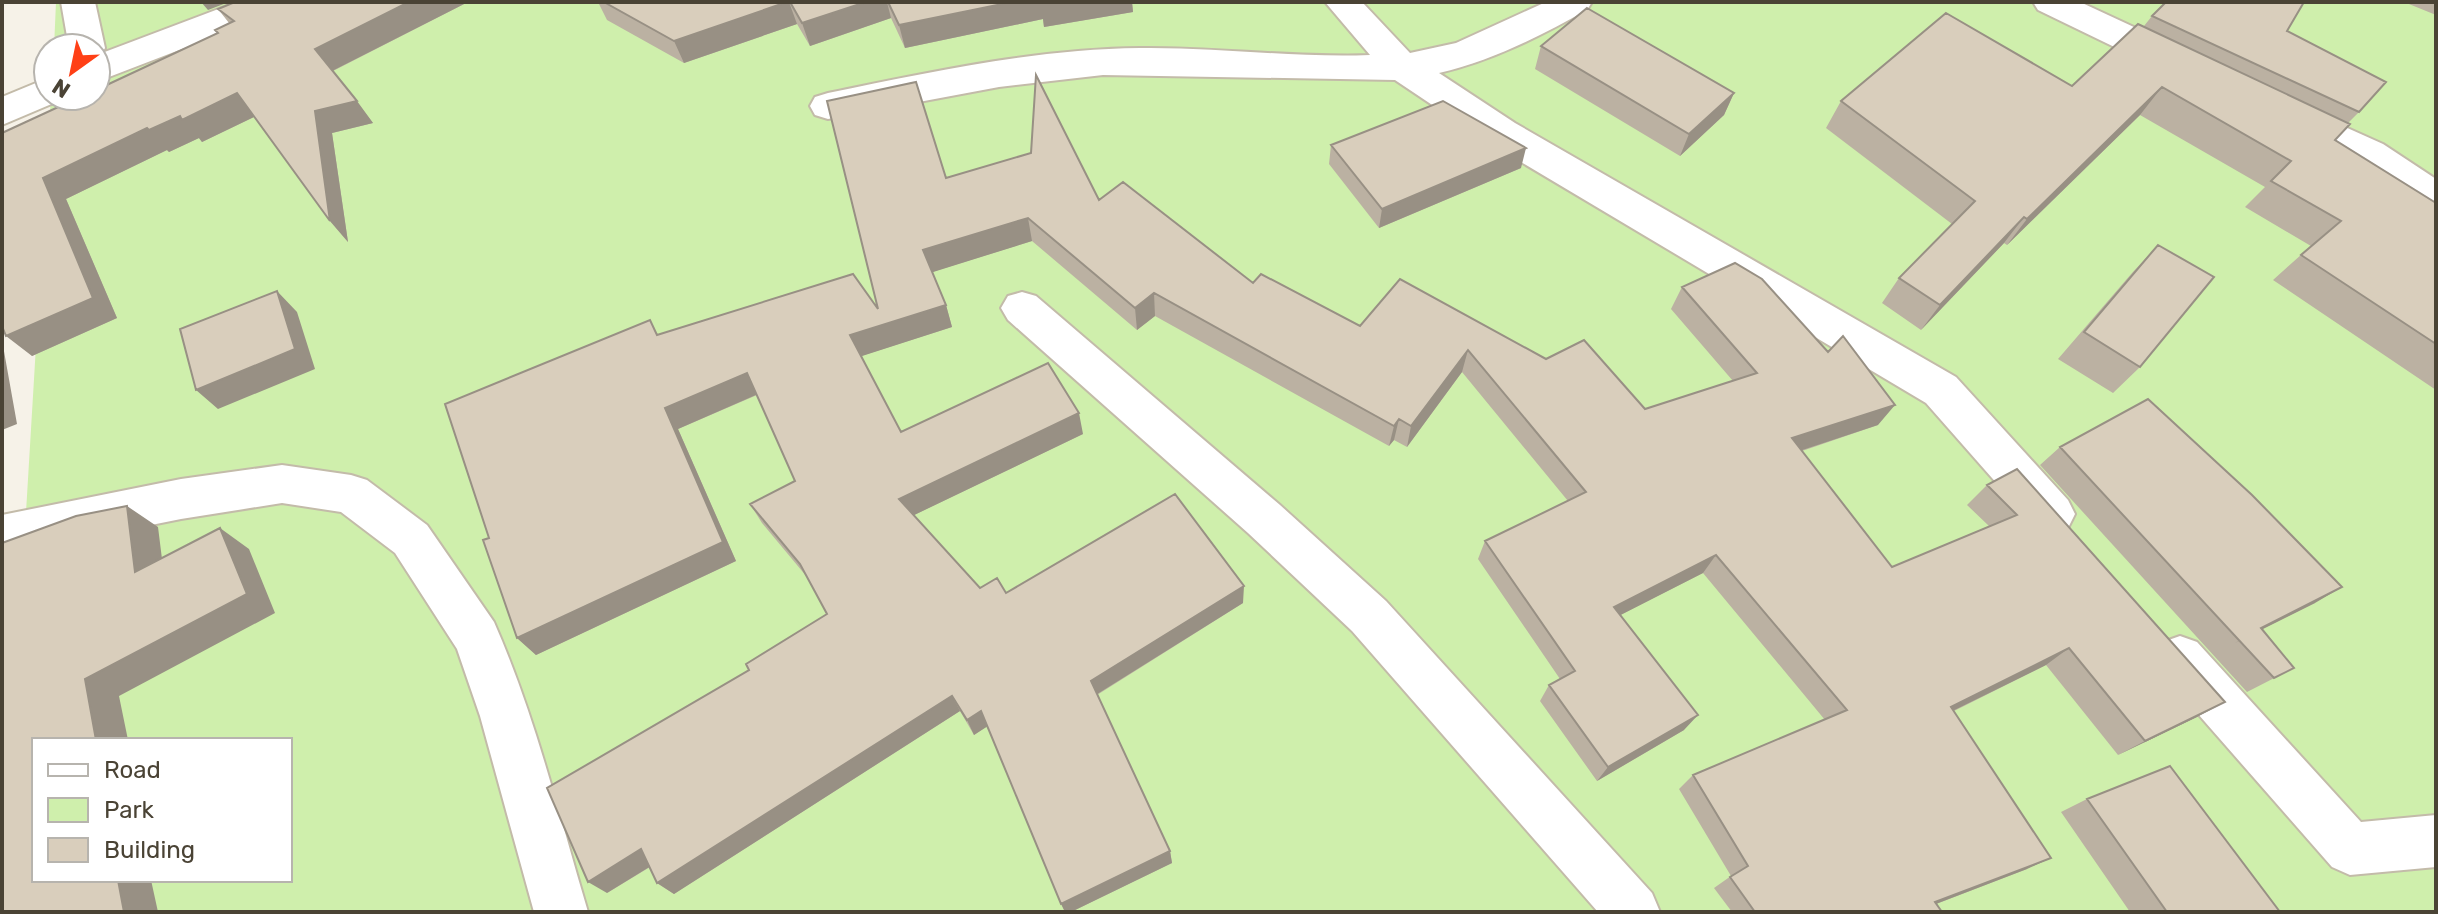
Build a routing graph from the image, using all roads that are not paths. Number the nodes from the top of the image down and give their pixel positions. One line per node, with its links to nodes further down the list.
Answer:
1 (78, 2): 6 (street)
2 (271, 2): 7 (street)
3 (1342, 2): 8 (street)
4 (1575, 2): 8 (street)
5 (2050, 2): 9 (street)
6 (84, 32)
7 (112, 63)
8 (1402, 67): 12 (street); 17 (street)
9 (2203, 75)
10 (32, 98): 13 (street)
11 (2259, 101): 14 (street)
12 (828, 106)
13 (2, 112)
14 (2436, 198)
15 (1022, 308): 21 (street)
16 (2, 535): 20 (street)
17 (2077, 543)
18 (2151, 625): 19 (street)
19 (2436, 841)
20 (561, 912)
21 (1633, 912)

